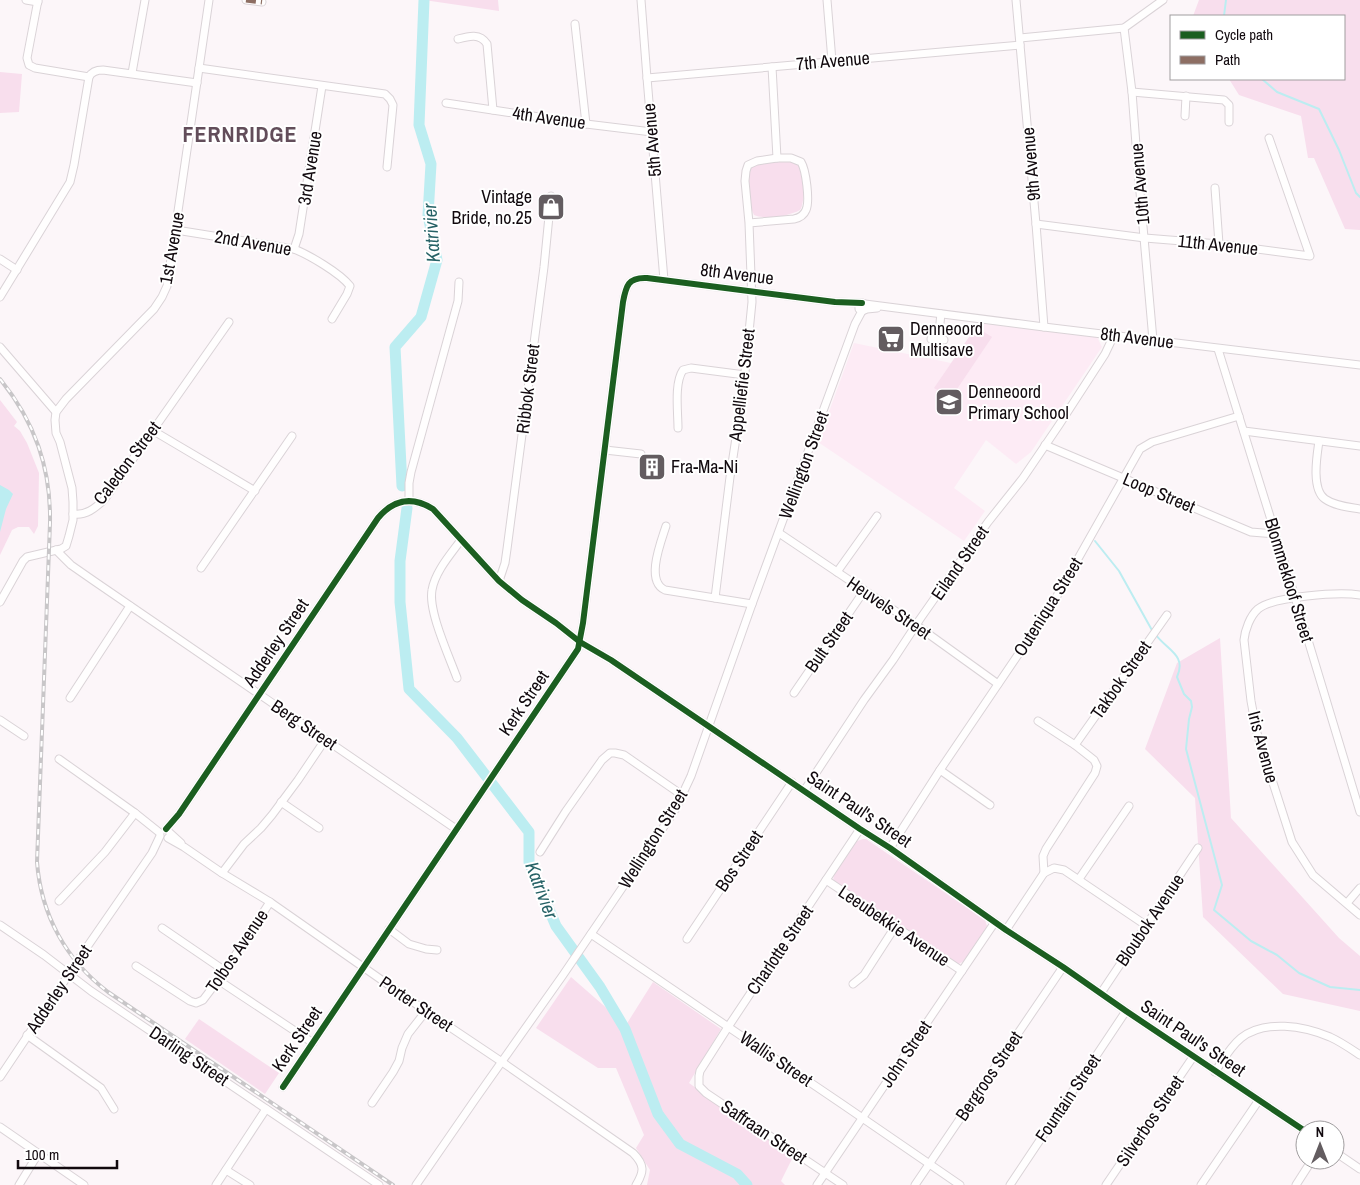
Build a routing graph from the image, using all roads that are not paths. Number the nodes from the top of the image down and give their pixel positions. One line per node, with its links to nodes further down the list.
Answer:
1 (26, 0): 9 (street)
2 (145, 0): 18 (street)
3 (209, 0): 17 (street, 1st Avenue)
4 (246, 0): 10 (street)
5 (642, 0): 20 (street, 5th Avenue)
6 (827, 0): 15 (street)
7 (1016, 0): 14 (street, 9th Avenue)
8 (1163, 0): 12 (street)
9 (38, 1): 19 (street)
10 (262, 2)
11 (575, 24): 29 (street)
12 (1124, 28): 14 (street, 7th Avenue); 23 (street, 10th Avenue)
13 (458, 39): 26 (street)
14 (1020, 41): 15 (street, 7th Avenue); 37 (street, 9th Avenue)
15 (832, 61): 16 (street, 7th Avenue)
16 (772, 67): 20 (street, 7th Avenue); 32 (street)
17 (200, 68): 21 (street, 1st Avenue); 22 (street)
18 (132, 73): 19 (street); 21 (street)
19 (89, 76): 43 (street)
20 (647, 78): 30 (street, 5th Avenue)
21 (197, 83): 38 (street, 1st Avenue)
22 (322, 86): 33 (street); 41 (street, 3rd Avenue)
23 (1132, 92): 24 (street); 39 (street, 10th Avenue)
24 (1186, 96): 27 (street); 28 (street)
25 (446, 104): 26 (street, 4th Avenue)
26 (493, 110): 29 (street, 4th Avenue)
27 (1185, 116)
28 (1229, 122)
29 (586, 124): 30 (street, 4th Avenue)
30 (652, 132): 45 (street, 5th Avenue)
31 (1268, 138): 40 (street, 11th Avenue)
32 (777, 158): 36 (street); 36 (street)
33 (387, 167)
34 (1215, 188): 40 (street)
35 (551, 196): 85 (street, Ribbok Street)
36 (749, 223): 47 (street, Appelliefie Street)
37 (1036, 224): 39 (street, 11th Avenue); 53 (street, 9th Avenue)
38 (176, 230): 41 (street, 2nd Avenue); 61 (street, 1st Avenue)
39 (1144, 238): 40 (street, 11th Avenue); 56 (street, 10th Avenue)
40 (1219, 244)
41 (294, 249): 51 (street, 2nd Avenue)
42 (0, 259): 43 (street)
43 (17, 270): 48 (street)
44 (635, 279): 45 (street, 8th Avenue); 70 (street, Kerk Street)
45 (664, 280): 47 (street, 8th Avenue)
46 (459, 282): 74 (street)
47 (752, 291): 49 (street, 8th Avenue); 60 (street, Appelliefie Street)
48 (0, 297)
49 (863, 307): 50 (street, 8th Avenue); 79 (street, Wellington Street)
50 (941, 314): 53 (street, 8th Avenue); 55 (street)
51 (332, 319)
52 (229, 322): 64 (street, Caledon Street)
53 (1044, 328): 54 (street, 8th Avenue)
54 (1114, 335): 56 (street, 8th Avenue); 68 (street, Eiland Street)
55 (937, 340)
56 (1153, 340): 58 (street, 8th Avenue)
57 (0, 347): 61 (street)
58 (1218, 348): 59 (street, 8th Avenue); 62 (street, Blommekloof Street)
59 (1360, 365)
60 (746, 375): 63 (street); 89 (street, Appelliefie Street)
61 (56, 412): 76 (street)
62 (1239, 416): 65 (street, Blommekloof Street); 72 (street, Outeniqua Street)
63 (678, 428)
64 (152, 430): 73 (street); 76 (street, Caledon Street)
65 (1244, 431): 67 (street); 80 (street, Blommekloof Street)
66 (292, 436): 73 (street)
67 (1319, 441): 69 (street); 75 (street)
68 (1045, 445): 72 (street, Loop Street); 94 (street, Eiland Street)
69 (1360, 446)
70 (605, 450): 71 (street); 95 (street, Kerk Street)
71 (641, 454)
72 (1124, 479): 80 (street, Loop Street); 97 (street, Outeniqua Street)
73 (255, 491): 83 (street)
74 (408, 500): 81 (street, Saint Paul's Street); 99 (street, Adderley Street)
75 (1360, 509)
76 (73, 514): 82 (street, Caledon Street)
77 (877, 516): 84 (street)
78 (666, 526): 89 (street)
79 (779, 532): 84 (street, Heuvels Street); 91 (street, Wellington Street)
80 (1275, 534): 88 (street, Blommekloof Street)
81 (461, 540): 85 (street, Saint Paul's Street); 96 (street)
82 (56, 550): 90 (street); 92 (street, Berg Street)
83 (201, 568)
84 (837, 572): 86 (street, Heuvels Street)
85 (499, 581): 95 (street, Saint Paul's Street)
86 (864, 591): 94 (street, Heuvels Street); 98 (street, Bult Street)
87 (1360, 595): 88 (street, Iris Avenue)
88 (1295, 597): 115 (street, Blommekloof Street); 131 (street, Iris Avenue)
89 (715, 598): 91 (street)
90 (0, 602)
91 (752, 604): 103 (street, Wellington Street)
92 (130, 606): 99 (street, Berg Street); 100 (street)
93 (1167, 615): 106 (street, Takbok Street)
94 (916, 625): 97 (street, Heuvels Street); 110 (street, Eiland Street)
95 (580, 642): 103 (street, Saint Paul's Street); 118 (street, Kerk Street)
96 (458, 678)
97 (998, 684): 108 (street, Outeniqua Street)
98 (794, 693)
99 (259, 695): 105 (street, Berg Street); 120 (street, Adderley Street)
100 (70, 698)
101 (0, 720): 104 (street)
102 (1038, 721): 106 (street)
103 (709, 727): 109 (street, Saint Paul's Street); 111 (street, Wellington Street)
104 (24, 736)
105 (325, 740): 112 (street); 118 (street, Berg Street)
106 (1076, 745): 125 (street)
107 (59, 759): 116 (street, Porter Street)
108 (940, 770): 113 (street); 121 (street, Outeniqua Street)
109 (792, 782): 110 (street, Saint Paul's Street); 141 (street, Bos Street)
110 (804, 791): 119 (street, Saint Paul's Street)
111 (682, 796): 123 (street); 140 (street, Wellington Street)
112 (282, 802): 117 (street); 124 (street)
113 (990, 805)
114 (1129, 806): 126 (street)
115 (1360, 812)
116 (135, 813): 120 (street, Porter Street); 129 (street)
117 (319, 828)
118 (456, 829): 138 (street, Kerk Street)
119 (860, 829): 121 (street, Saint Paul's Street); 127 (street, Charlotte Street)
120 (165, 834): 124 (street, Porter Street); 154 (street, Adderley Street, bridge)
121 (890, 848): 133 (street, Saint Paul's Street)
122 (1198, 848): 135 (street, Bloubok Avenue)
123 (540, 852)
124 (222, 873): 130 (street, Porter Street)
125 (1044, 873): 126 (street); 139 (street)
126 (1079, 879): 135 (street)
127 (826, 880): 136 (street, Leeubekkie Avenue); 153 (street, Charlotte Street)
128 (1360, 888): 131 (street)
129 (59, 901)
130 (270, 902): 145 (street, Porter Street); 146 (street, Tolbos Avenue)
131 (1347, 903): 132 (street, Iris Avenue)
132 (1360, 915)
133 (995, 922): 139 (street, Saint Paul's Street); 147 (street, John Street)
134 (0, 925): 166 (street, Darling Street)
135 (1147, 926): 150 (street, Bloubok Avenue)
136 (895, 927): 147 (street, Leeubekkie Avenue); 149 (street)
137 (162, 928): 146 (street)
138 (389, 929): 142 (street); 145 (street, Kerk Street)
139 (1006, 930): 144 (street, Saint Paul's Street)
140 (591, 934): 153 (street, Wallis Street); 158 (street, Wellington Street)
141 (686, 938)
142 (437, 950)
143 (136, 966): 148 (street, Tolbos Avenue)
144 (1063, 966): 150 (street, Saint Paul's Street); 172 (street, Bergroos Street)
145 (363, 967): 151 (street, Porter Street); 155 (street, Kerk Street)
146 (225, 971): 148 (street, Tolbos Avenue)
147 (962, 971): 167 (street, John Street)
148 (218, 980): 155 (street)
149 (853, 984)
150 (1101, 993): 152 (street, Saint Paul's Street)
151 (426, 1011): 158 (street, Porter Street); 164 (street)
152 (1126, 1011): 156 (street, Saint Paul's Street); 188 (street, Fountain Street)
153 (728, 1026): 159 (street, Charlotte Street); 167 (street, Wallis Street)
154 (27, 1035): 161 (street, Adderley Street); 165 (street)
155 (313, 1043): 162 (street, Kerk Street)
156 (1193, 1056): 160 (street, Saint Paul's Street); 189 (street, Silverbos Street)
157 (1360, 1056): 160 (street)
158 (502, 1062): 182 (street, Wellington Street); 183 (street, Porter Street)
159 (700, 1071): 176 (street, Saffraan Street)
160 (1215, 1072): 163 (street, Saint Paul's Street)
161 (0, 1077)
162 (282, 1087)
163 (1259, 1100): 168 (street, Saint Paul's Street); 190 (street)
164 (372, 1103)
165 (114, 1109)
166 (266, 1109): 174 (street); 181 (street, Darling Street)
167 (862, 1118): 172 (street, Wallis Street); 176 (street, John Street)
168 (1295, 1124)
169 (0, 1127): 170 (street)
170 (38, 1154): 177 (street); 178 (street)
171 (1345, 1157): 173 (street)
172 (929, 1164): 186 (street, Bergroos Street); 187 (street, Wallis Street)
173 (1359, 1165)
174 (226, 1170): 179 (street); 180 (street)
175 (1306, 1170): 191 (street)
176 (825, 1173): 184 (street, John Street); 185 (street, Saffraan Street)
177 (19, 1185)
178 (84, 1185)
179 (216, 1185)
180 (250, 1185)
181 (379, 1185)
182 (416, 1185)
183 (636, 1185)
184 (816, 1185)
185 (843, 1185)
186 (915, 1185)
187 (960, 1185)
188 (1010, 1185)
189 (1106, 1185)
190 (1202, 1185)
191 (1296, 1185)

